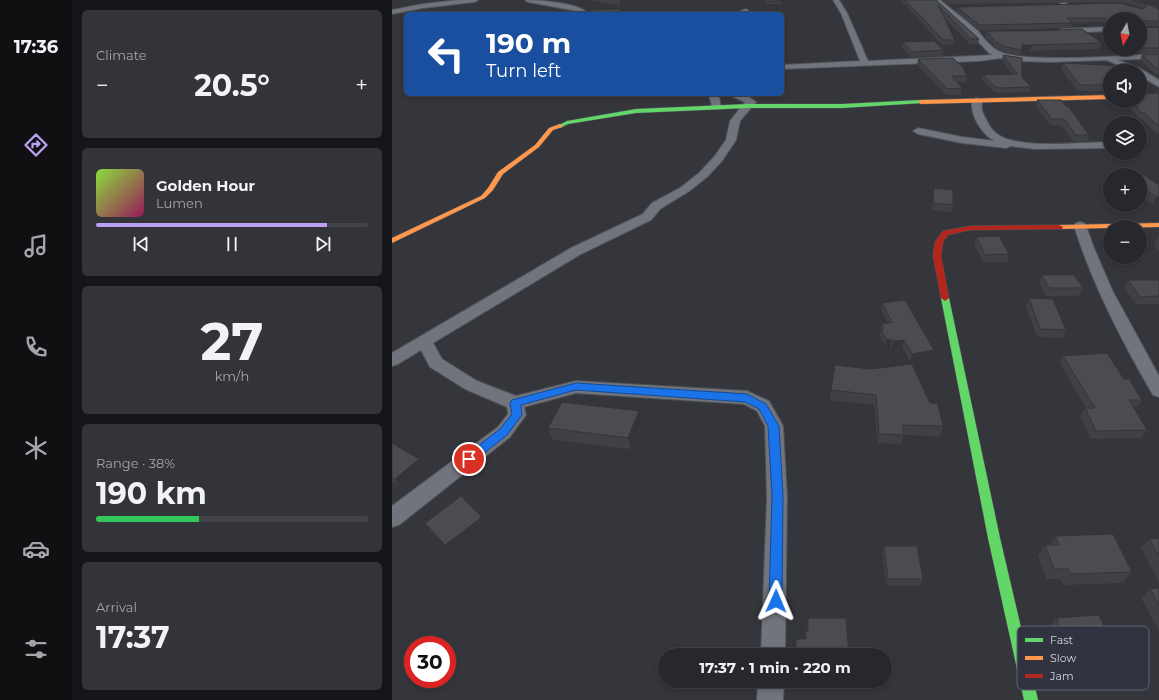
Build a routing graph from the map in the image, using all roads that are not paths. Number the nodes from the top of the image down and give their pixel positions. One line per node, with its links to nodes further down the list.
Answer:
1 (475, 0): 8 (street)
2 (528, 0): 9 (street)
3 (836, 0): 18 (street)
4 (936, 0): 13 (street)
5 (1060, 0): 6 (street)
6 (1053, 6)
7 (746, 11): 10 (street)
8 (392, 12)
9 (583, 12)
10 (743, 12)
11 (1103, 29): 12 (street)
12 (1057, 32)
13 (975, 33): 14 (street); 15 (street)
14 (987, 33)
15 (1002, 56): 17 (street); 18 (street)
16 (1159, 56): 17 (street)
17 (1108, 58): 19 (street)
18 (865, 63): 20 (street)
19 (1122, 64)
20 (784, 67)
21 (1147, 76): 22 (street)
22 (1159, 84)
23 (714, 96): 28 (street)
24 (742, 96): 27 (street)
25 (1103, 97): 26 (street)
26 (977, 101): 27 (street); 30 (street)
27 (748, 106): 28 (street); 35 (street)
28 (716, 107): 34 (street)
29 (918, 130): 30 (street)
30 (1021, 145): 31 (street)
31 (1103, 145)
32 (1159, 225): 33 (street)
33 (1080, 226): 37 (street); 40 (street)
34 (392, 241)
35 (425, 342): 36 (street); 38 (street)
36 (392, 360)
37 (1159, 391)
38 (515, 403): 39 (street); 41 (street)
39 (392, 518)
40 (1017, 639)
41 (774, 648)
42 (771, 688): 44 (street)
43 (1029, 690): 45 (street)
44 (770, 700)
45 (1031, 700)

